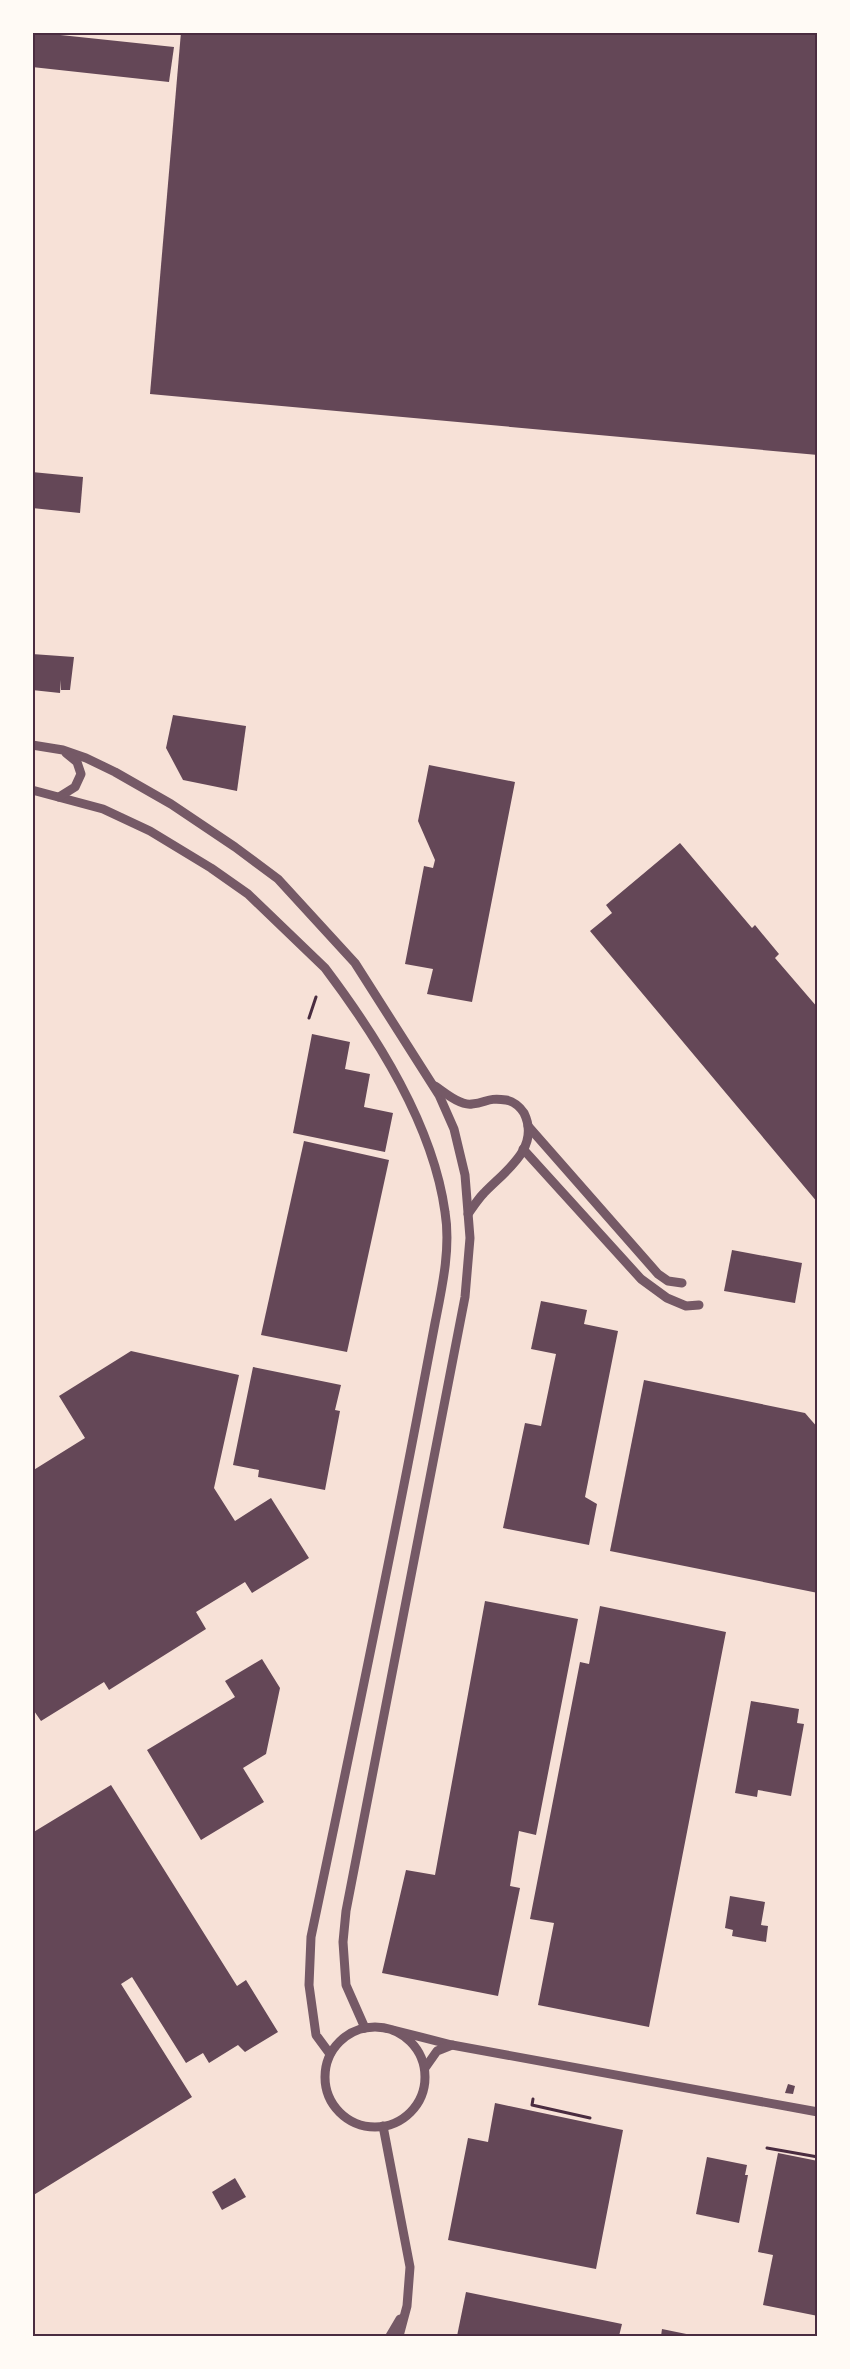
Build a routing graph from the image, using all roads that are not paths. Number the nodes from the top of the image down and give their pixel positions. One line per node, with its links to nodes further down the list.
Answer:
1 (32, 745): 2 (street)
2 (63, 750): 4 (street); 5 (street)
3 (32, 790): 4 (street)
4 (60, 796): 14 (street)
5 (430, 1083): 6 (street); 8 (street)
6 (528, 1126): 7 (street); 9 (street)
7 (524, 1149): 8 (street); 10 (street)
8 (468, 1214): 11 (street)
9 (682, 1283)
10 (699, 1305)
11 (365, 2028): 12 (street); 14 (street)
12 (393, 2030): 13 (street); 15 (street)
13 (452, 2045): 15 (street); 16 (street)
14 (330, 2054): 17 (street)
15 (425, 2068): 17 (street)
16 (818, 2112)
17 (383, 2126): 18 (street)
18 (407, 2306): 19 (street); 20 (street)
19 (390, 2336)
20 (399, 2336)

